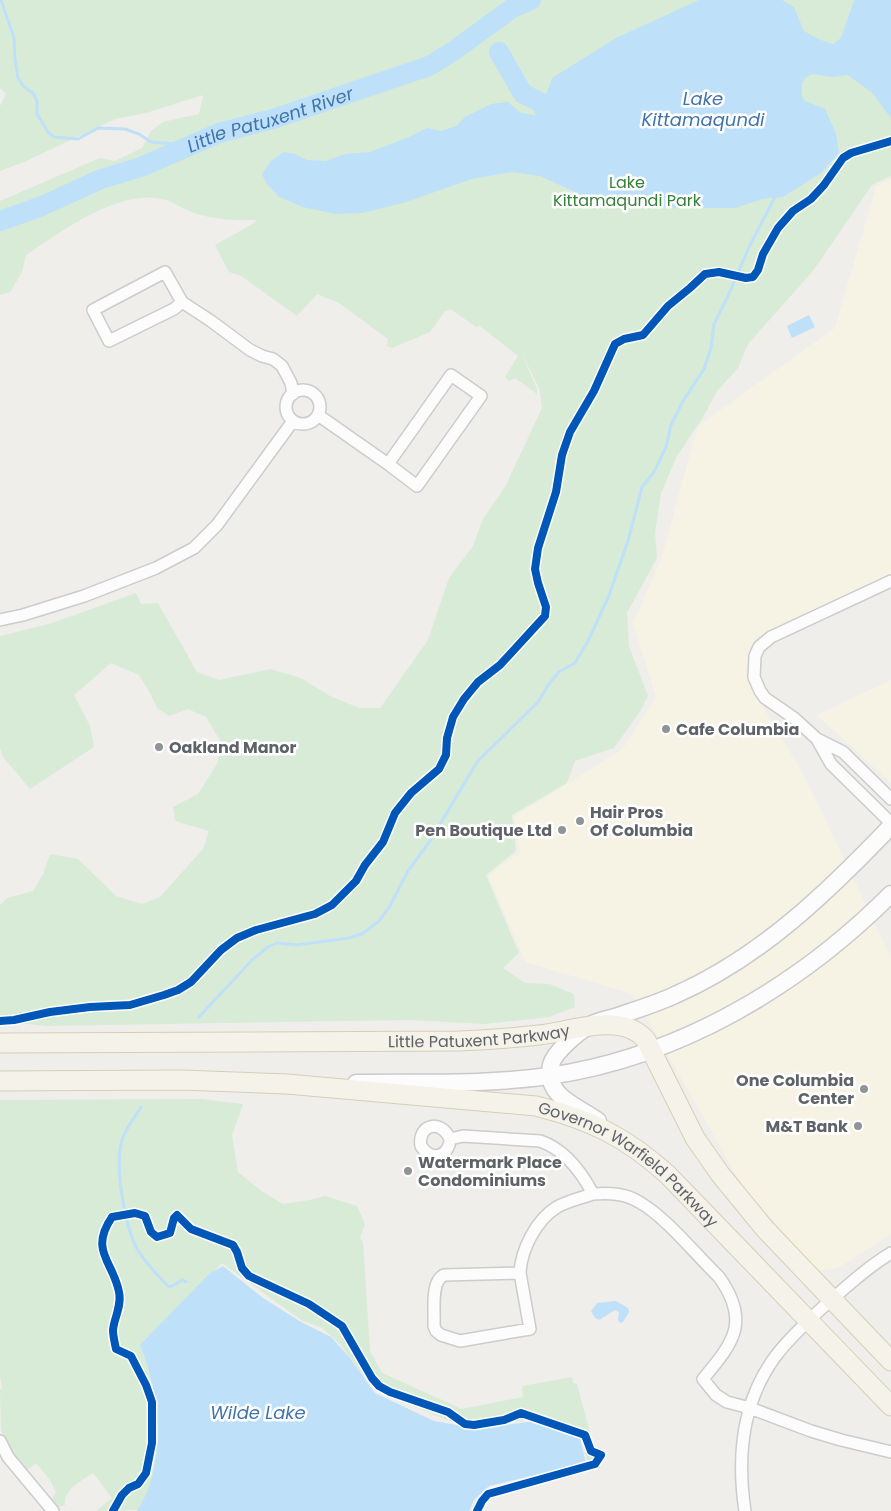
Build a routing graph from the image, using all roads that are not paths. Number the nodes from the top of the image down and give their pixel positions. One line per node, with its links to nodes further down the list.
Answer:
1 (182, 302): 1 (street); 2 (street)
2 (293, 394): 3 (street); 4 (street)
3 (318, 414): 4 (street); 5 (street)
4 (293, 421): 7 (street)
5 (388, 464): 5 (street)
6 (891, 581): 8 (street)
7 (0, 620)
8 (818, 739): 9 (street); 10 (street)
9 (891, 799)
10 (891, 824): 14 (main road, Little Patuxent Parkway)
11 (891, 894): 13 (main road)
12 (891, 901): 13 (main road)
13 (876, 909): 16 (main road)
14 (590, 1025): 15 (main road, Little Patuxent Parkway); 16 (main road); 17 (main road)
15 (0, 1043)
16 (651, 1050): 17 (main road); 25 (main road)
17 (550, 1076): 19 (main road); 20 (main road)
18 (0, 1081): 19 (main road)
19 (286, 1084): 20 (main road, Governor Warfield Parkway)
20 (615, 1135): 26 (main road, Governor Warfield Parkway)
21 (450, 1139): 22 (street)
22 (593, 1194): 24 (street); 29 (street)
23 (891, 1253): 25 (street)
24 (520, 1274): 24 (street)
25 (832, 1299): 26 (street); 27 (main road)
26 (809, 1321): 28 (main road, Governor Warfield Parkway); 29 (street)
27 (891, 1361)
28 (891, 1406)
29 (750, 1408): 31 (street); 34 (street)
30 (0, 1441): 32 (street)
31 (891, 1452)
32 (4, 1460): 33 (street)
33 (52, 1511)
34 (745, 1511)

